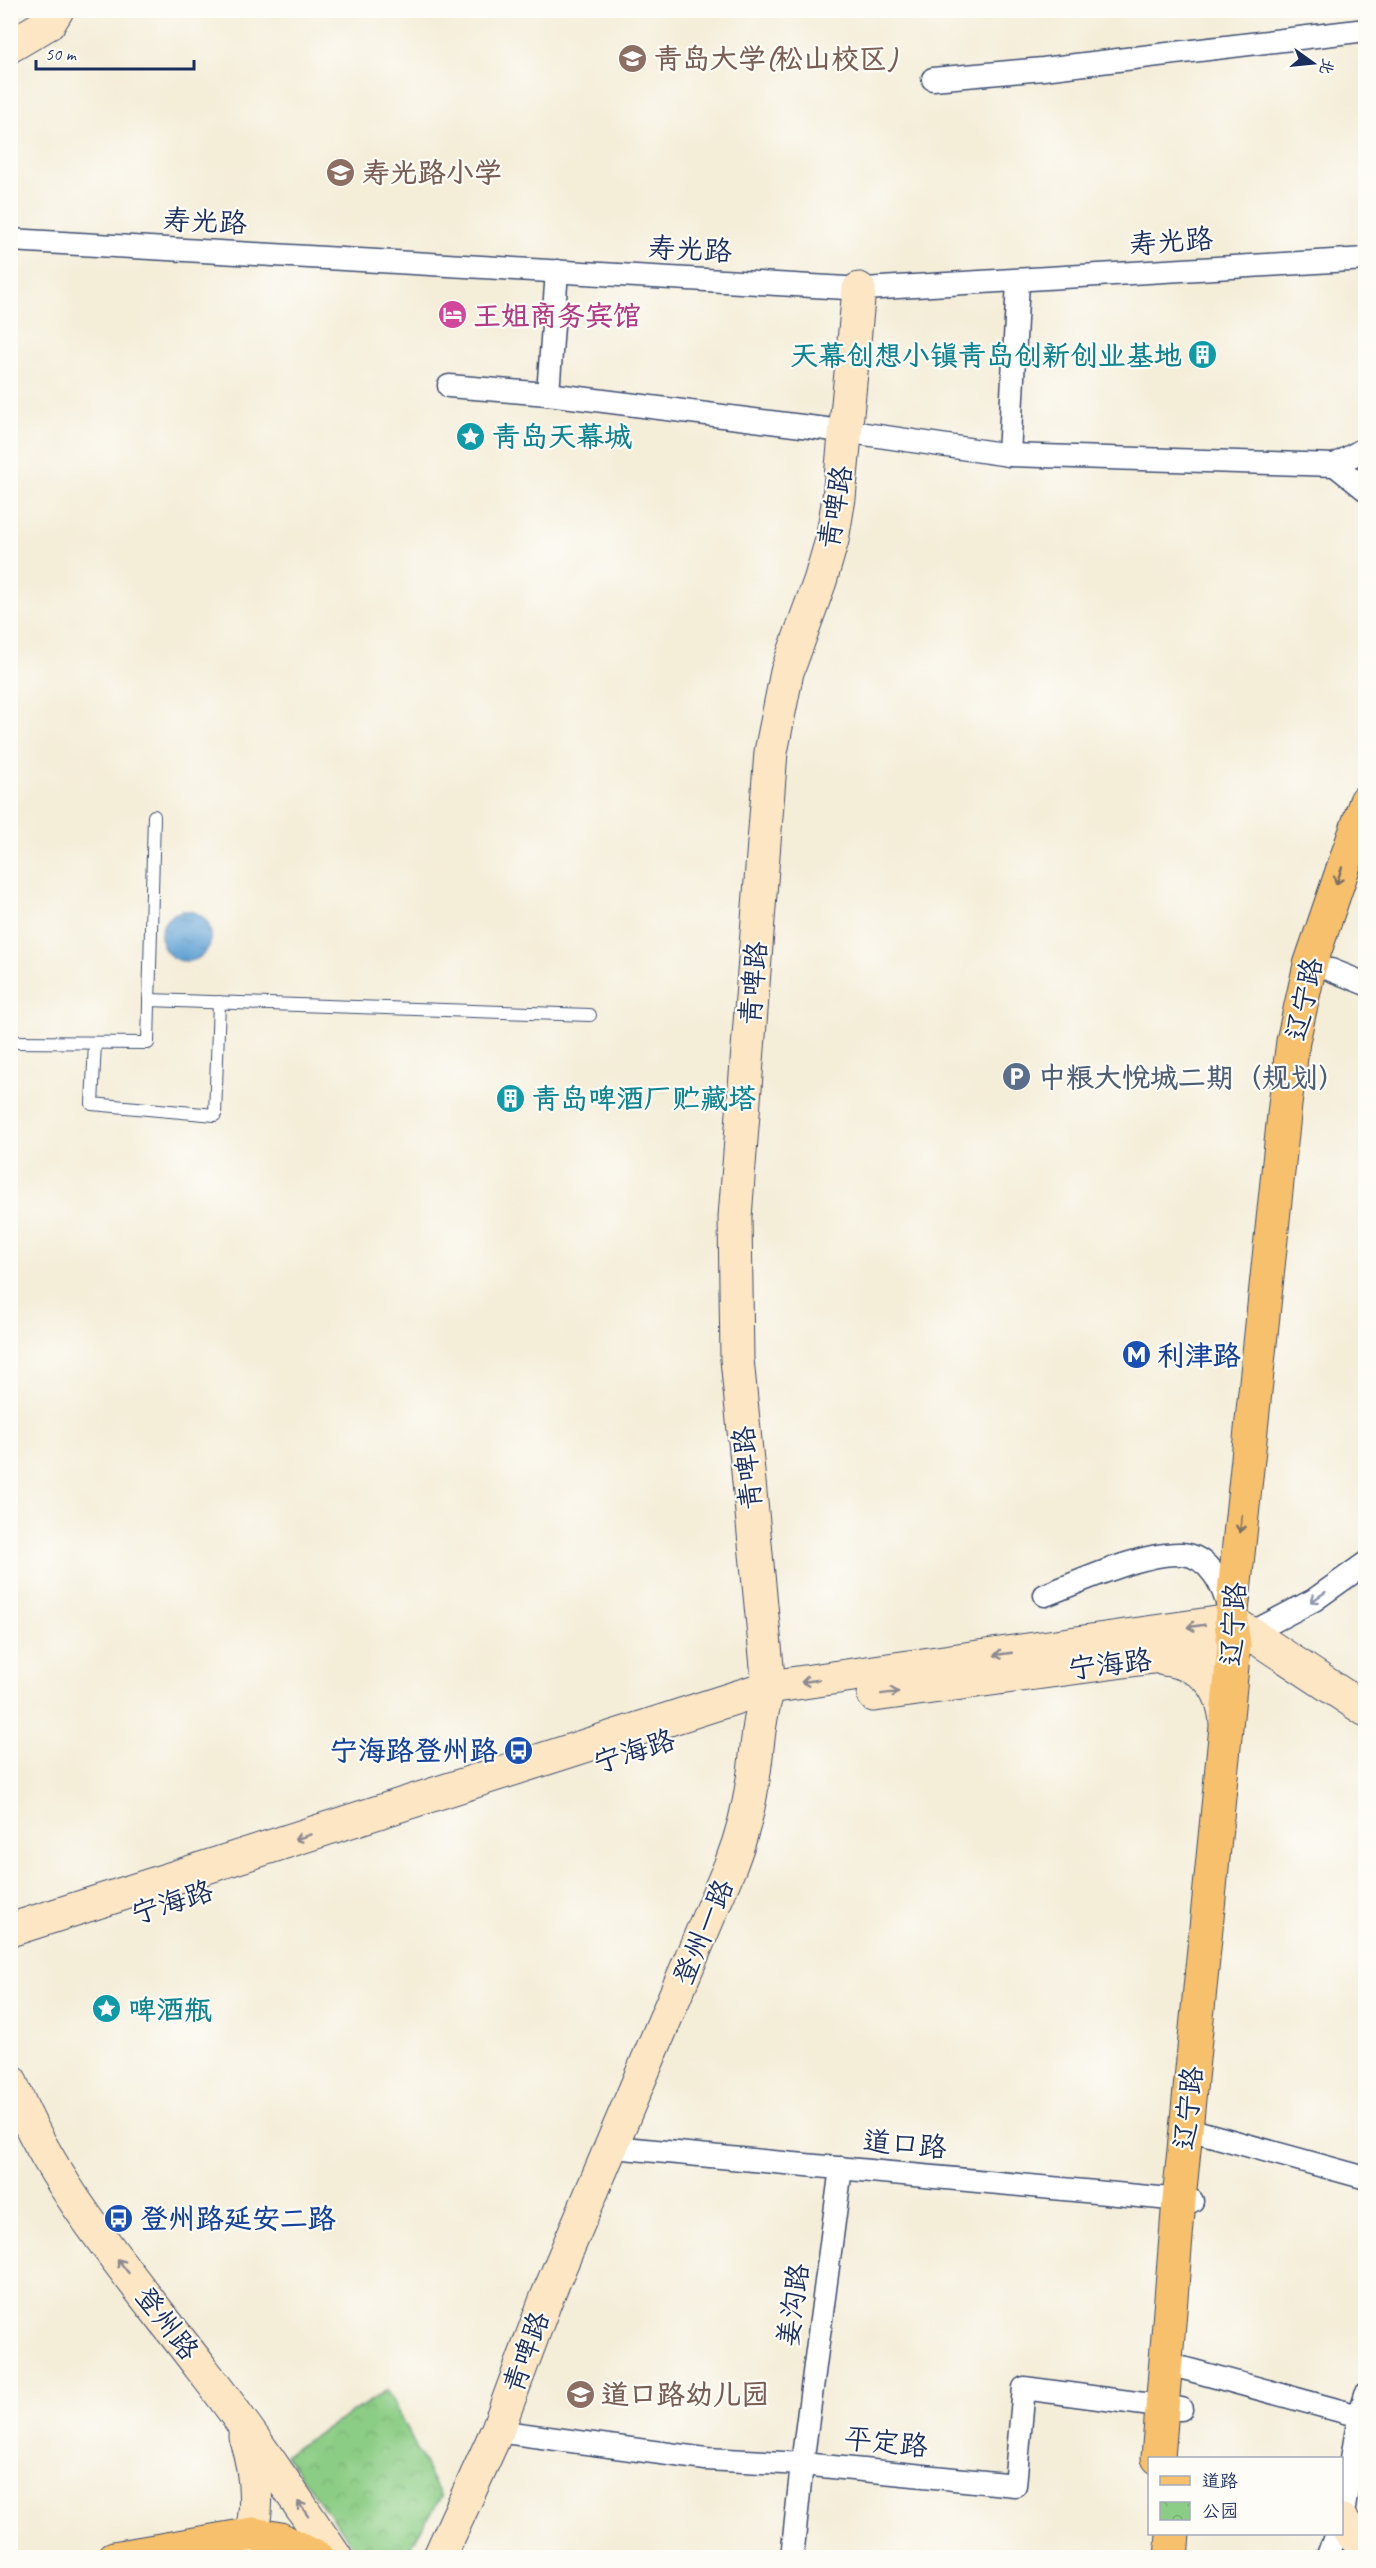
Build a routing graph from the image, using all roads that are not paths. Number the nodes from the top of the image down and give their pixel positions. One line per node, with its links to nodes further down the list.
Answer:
1 (57, 10): 3 (street)
2 (1365, 30): 4 (street)
3 (10, 46)
4 (933, 79)
5 (10, 240): 7 (street, 寿光路)
6 (1365, 259): 8 (street, 寿光路)
7 (557, 271): 9 (street, 寿光路); 11 (street)
8 (1018, 281): 9 (street, 寿光路); 15 (street)
9 (859, 289): 32 (street, 青啤路)
10 (449, 386): 11 (street)
11 (548, 394): 12 (street)
12 (834, 430)
13 (858, 433): 15 (street)
14 (1365, 448): 16 (street)
15 (1009, 456): 16 (street)
16 (1335, 465): 17 (street)
17 (1365, 490)
18 (1365, 801): 30 (main road, 辽宁路, one-way to 30)
19 (154, 816): 23 (lane)
20 (1365, 867): 21 (main road, 辽宁路)
21 (1331, 970): 22 (street); 30 (main road, 辽宁路)
22 (1365, 984)
23 (149, 1000): 24 (lane); 27 (lane)
24 (219, 1002): 25 (lane); 27 (lane)
25 (590, 1015)
26 (10, 1042): 27 (lane)
27 (95, 1043)
28 (1365, 1563): 30 (street, one-way to 30)
29 (1045, 1595): 30 (street)
30 (1239, 1633): 31 (street, 宁海路); 32 (street, 宁海路, one-way to 32); 33 (street); 34 (main road, 辽宁路); 38 (main road, 辽宁路)
31 (1160, 1658): 32 (street, 宁海路, one-way to 31); 34 (street)
32 (765, 1698): 35 (street, 宁海路, one-way to 35); 36 (street, 宁海路); 39 (street, 登州一路)
33 (1365, 1710)
34 (1226, 1722): 42 (main road, 辽宁路)
35 (10, 1930)
36 (10, 1954)
37 (10, 2080): 46 (street, 登州路, one-way to 37)
38 (1199, 2132): 41 (street); 42 (main road, 辽宁路)
39 (613, 2146): 40 (street, 道口路); 48 (street, 青啤路)
40 (841, 2168): 42 (street, 道口路); 51 (street, 姜沟路)
41 (1365, 2178)
42 (1185, 2201): 43 (main road, 辽宁路); 45 (main road, 辽宁路)
43 (1183, 2368): 45 (main road, 辽宁路); 47 (street)
44 (1365, 2394): 47 (street)
45 (1172, 2408): 49 (main road, 辽宁路); 50 (main road, 辽宁路); 51 (street, 平定路)
46 (235, 2412): 57 (street); 61 (street, 登州路, one-way to 46)
47 (1359, 2416): 52 (street)
48 (497, 2431): 51 (street, 平定路); 62 (street, 青啤路)
49 (1158, 2457)
50 (1178, 2457)
51 (802, 2464): 63 (street, 姜沟路)
52 (1343, 2509)
53 (1343, 2524): 58 (street)
54 (1152, 2535): 64 (main road)
55 (1173, 2535): 65 (main road)
56 (1336, 2535): 66 (street)
57 (243, 2546): 59 (main road); 60 (main road)
58 (1365, 2551)
59 (114, 2558)
60 (317, 2558)
61 (336, 2558)
62 (439, 2558)
63 (792, 2558)
64 (1151, 2558)
65 (1171, 2558)
66 (1327, 2558)

